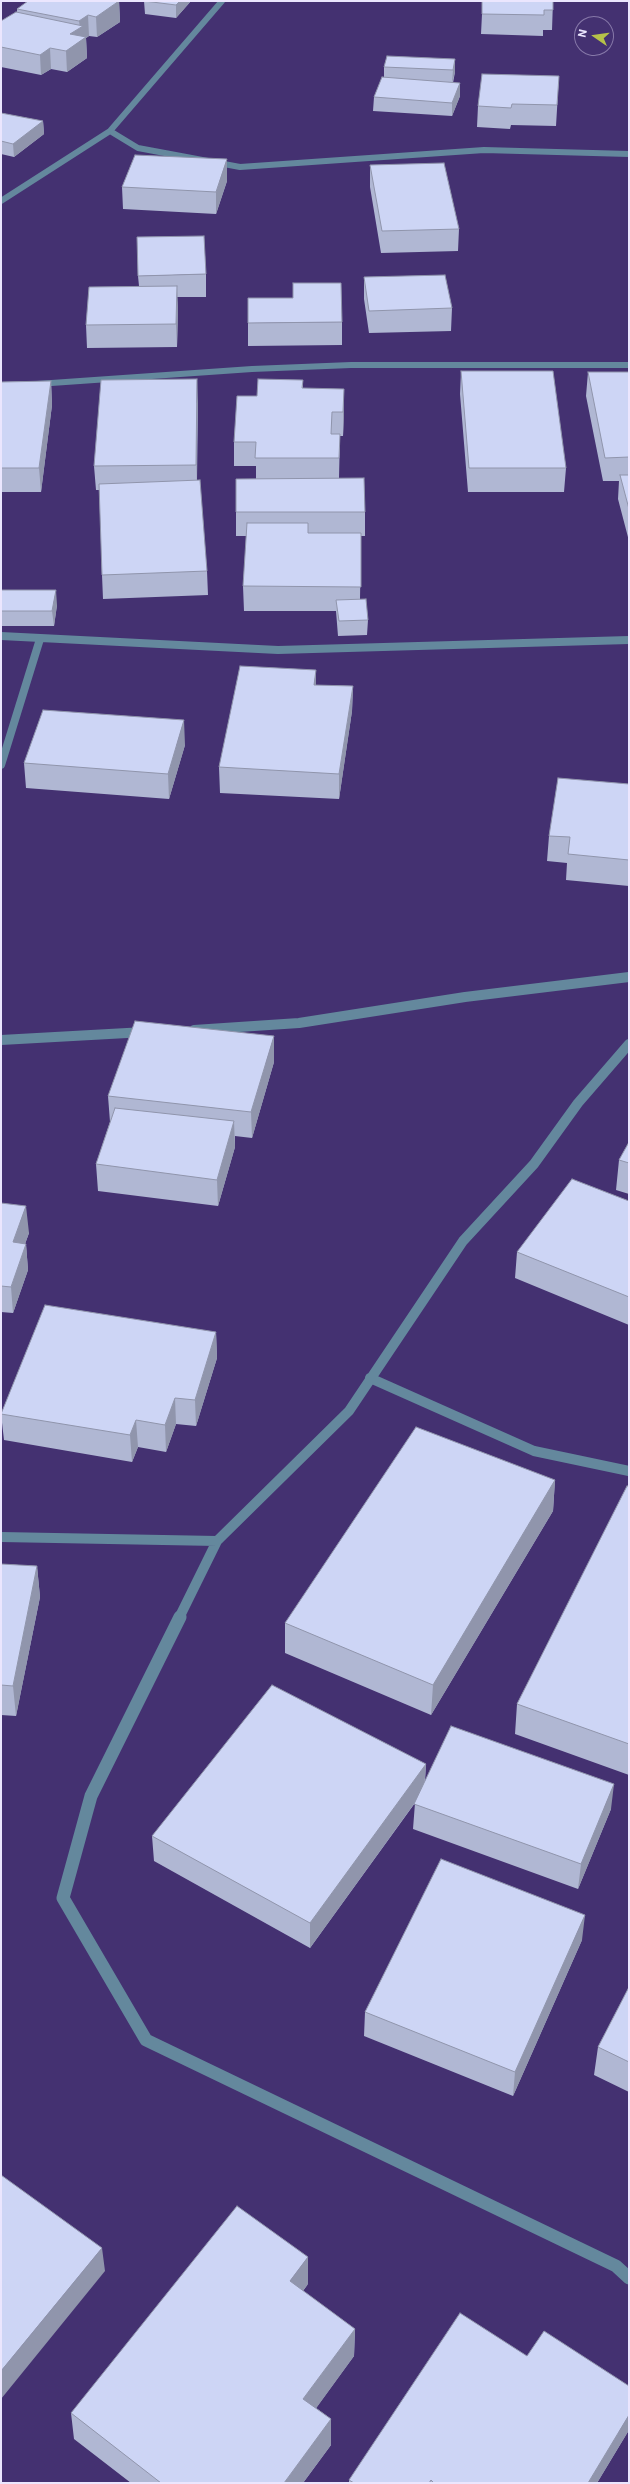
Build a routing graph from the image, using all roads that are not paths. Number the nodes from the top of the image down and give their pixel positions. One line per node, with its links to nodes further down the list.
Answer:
1 (222, 1): 2 (street)
2 (110, 131): 3 (street); 4 (street)
3 (629, 154)
4 (1, 201)
5 (629, 365): 6 (street)
6 (32, 384)
7 (1, 636): 8 (street)
8 (40, 639): 9 (street); 10 (street)
9 (629, 640)
10 (1, 765)
11 (629, 977): 12 (street)
12 (182, 1030)
13 (158, 1032): 14 (street)
14 (1, 1040)
15 (629, 1044): 16 (street)
16 (370, 1378): 17 (street); 19 (street)
17 (629, 1471)
18 (1, 1537): 19 (street)
19 (217, 1541): 20 (street)
20 (629, 2278)

